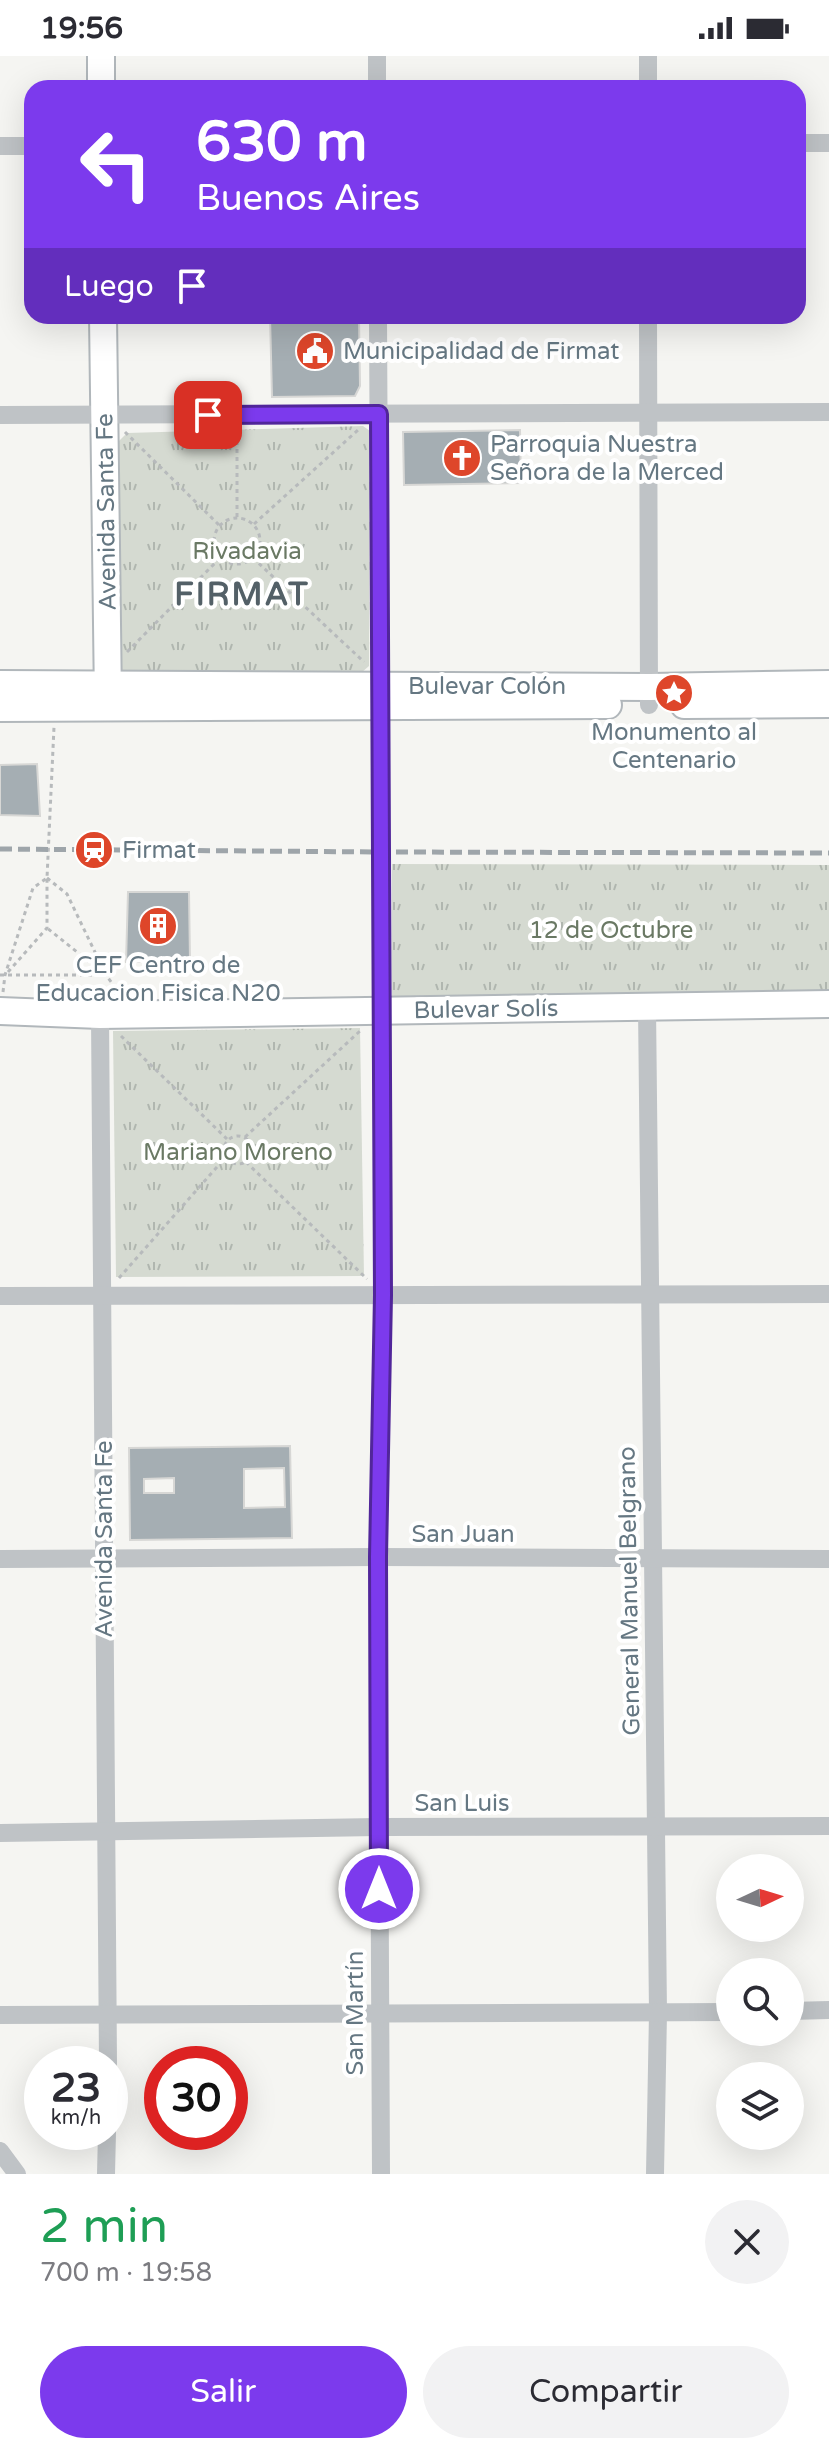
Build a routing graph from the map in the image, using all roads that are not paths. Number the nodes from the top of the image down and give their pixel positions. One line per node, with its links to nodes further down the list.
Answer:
1 (101, 56): 4 (street)
2 (377, 56): 5 (street)
3 (648, 56): 6 (street)
4 (101, 80)
5 (377, 80)
6 (648, 80)
7 (806, 143): 8 (street)
8 (829, 143)
9 (0, 146): 10 (street)
10 (24, 146)
11 (103, 324): 18 (street, Avenida Santa Fe)
12 (378, 324): 16 (street, San Martín)
13 (648, 324): 15 (street)
14 (829, 412): 15 (street)
15 (648, 413): 16 (street); 23 (street)
16 (379, 414): 18 (street); 22 (street, San Martín)
17 (0, 415): 18 (street)
18 (104, 415): 21 (street, Avenida Santa Fe)
19 (0, 684): 21 (street, Bulevar Colón)
20 (829, 684): 23 (street, Bulevar Colón)
21 (108, 696): 22 (street, Bulevar Colón); 25 (street, Bulevar Colón)
22 (381, 696): 23 (street, Bulevar Colón); 29 (street, San Martín)
23 (649, 696): 24 (street, Bulevar Colón)
24 (829, 704)
25 (0, 708)
26 (829, 1004): 27 (street, Bulevar Solís)
27 (647, 1007): 29 (street, Bulevar Solís); 31 (street, General Manuel Belgrano)
28 (0, 1011): 30 (street, Bulevar Solís)
29 (381, 1011): 30 (street, Bulevar Solís); 33 (street, San Martín)
30 (100, 1015): 35 (street, Avenida Santa Fe)
31 (650, 1294): 32 (street); 33 (street); 39 (street, General Manuel Belgrano)
32 (829, 1294)
33 (383, 1295): 35 (street); 36 (street, San Martín)
34 (0, 1296): 35 (street)
35 (102, 1296): 38 (street, Avenida Santa Fe)
36 (378, 1557): 38 (street, San Juan); 39 (street, San Juan); 42 (street, San Martín)
37 (0, 1559): 38 (street, San Juan)
38 (105, 1559): 44 (street, Avenida Santa Fe)
39 (653, 1559): 40 (street, San Juan); 43 (street, General Manuel Belgrano)
40 (829, 1559)
41 (829, 1826): 43 (street, San Luis)
42 (378, 1827): 43 (street, San Luis); 44 (street, San Luis); 50 (street, San Martín)
43 (655, 1827): 49 (street, General Manuel Belgrano)
44 (107, 1832): 45 (street, San Luis); 52 (street, Avenida Santa Fe)
45 (0, 1833)
46 (829, 2010): 47 (street)
47 (804, 2011)
48 (716, 2012): 49 (street)
49 (658, 2013): 50 (street); 59 (street, General Manuel Belgrano)
50 (379, 2014): 52 (street); 58 (street, San Martín)
51 (0, 2015): 52 (street)
52 (108, 2015): 53 (street, Avenida Santa Fe)
53 (108, 2046)
54 (107, 2150): 57 (street)
55 (0, 2151): 56 (street)
56 (17, 2174)
57 (106, 2174)
58 (381, 2174)
59 (655, 2174)

